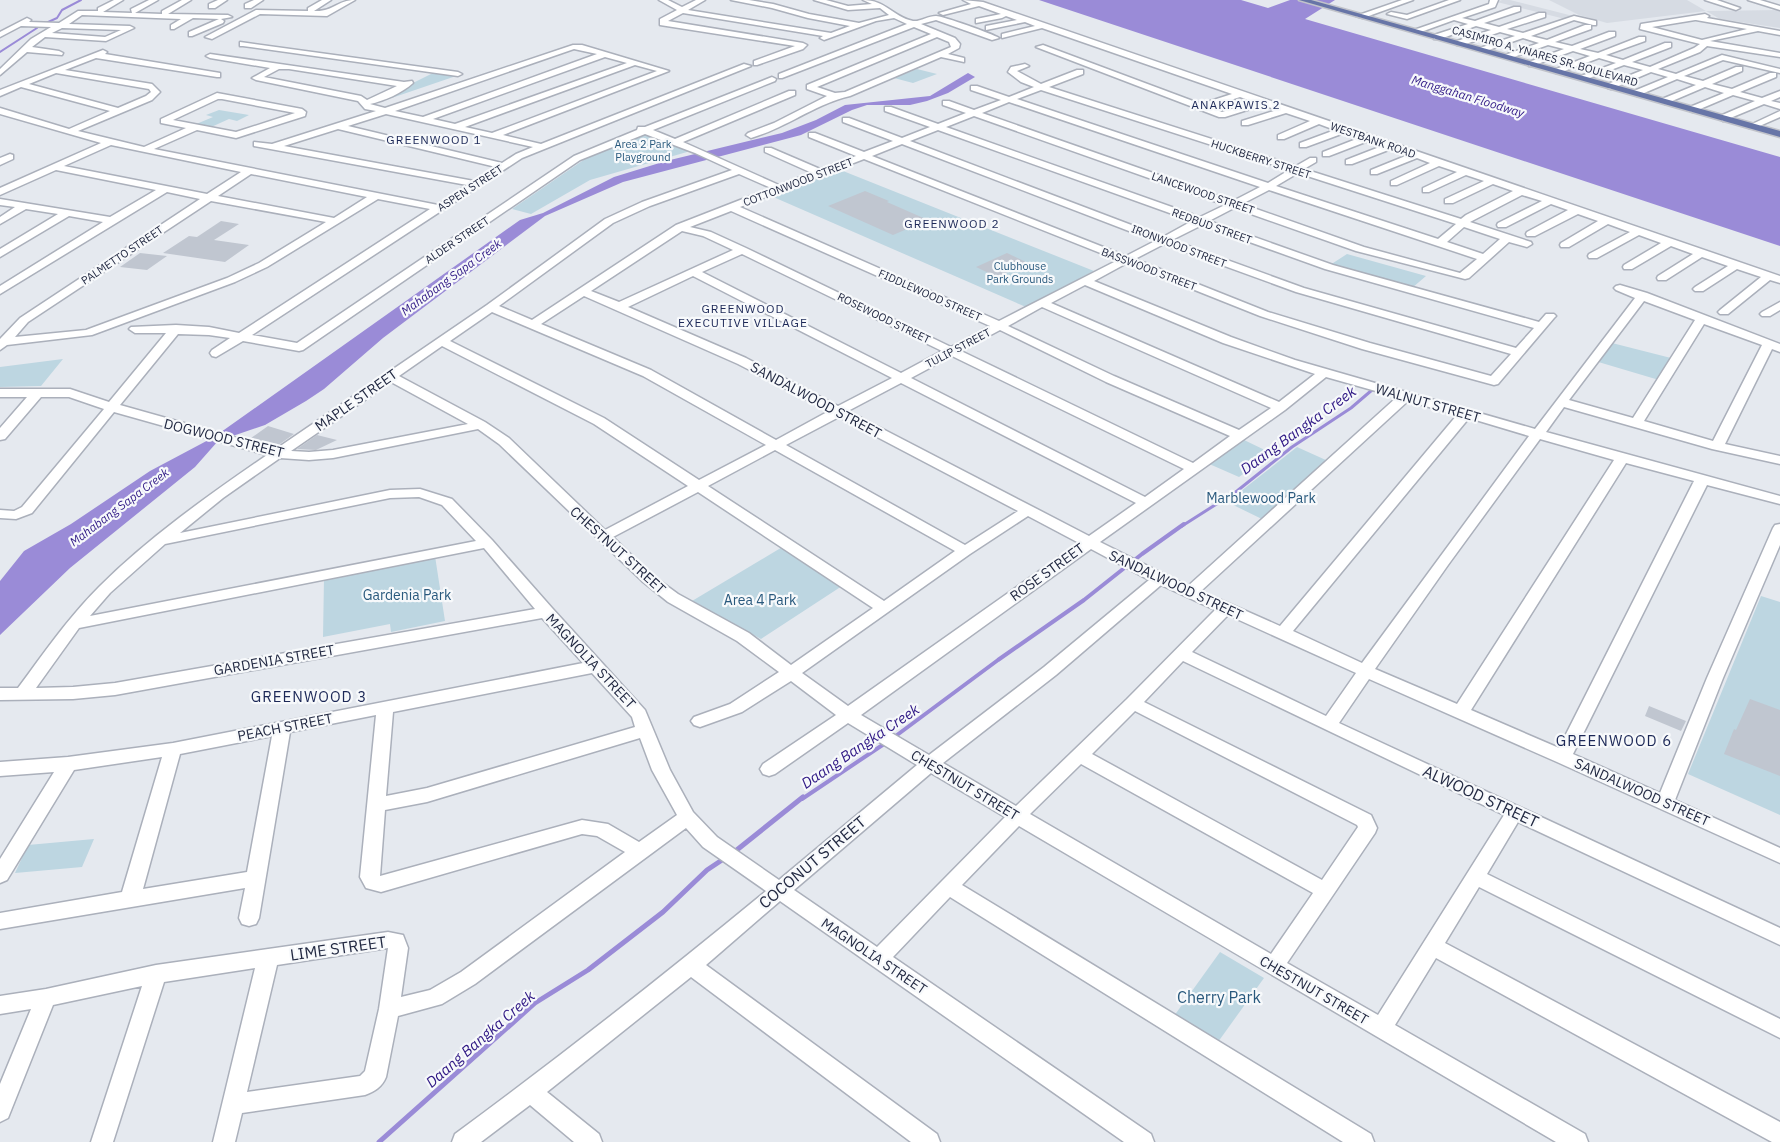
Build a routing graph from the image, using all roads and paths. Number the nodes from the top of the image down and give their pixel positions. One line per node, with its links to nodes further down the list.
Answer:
1 (119, 0): 29 (street)
2 (154, 0): 32 (street)
3 (186, 0): 33 (street)
4 (223, 0): 22 (street)
5 (259, 0): 23 (street)
6 (327, 0): 30 (street)
7 (351, 0): 73 (street)
8 (663, 0): 31 (street)
9 (701, 0): 31 (street)
10 (735, 0): 54 (street)
11 (818, 0): 24 (street)
12 (867, 0): 24 (street)
13 (967, 0): 21 (street, WESTBANK ROAD)
14 (1303, 0): 41 (main road, CASIMIRO A. YNARES SR. BOULEVARD)
15 (1409, 0): 41 (street)
16 (1434, 0): 36 (street)
17 (1456, 0): 36 (street)
18 (1709, 0): 26 (street)
19 (1752, 0): 27 (street)
20 (1491, 1): 44 (street)
21 (980, 4): 25 (street, WESTBANK ROAD); 34 (street)
22 (212, 6)
23 (248, 6)
24 (882, 6): 40 (street)
25 (992, 8): 35 (street, WESTBANK ROAD); 43 (street)
26 (1736, 8)
27 (1778, 8)
28 (1517, 9): 51 (street)
29 (101, 10)
30 (311, 10)
31 (682, 10): 69 (street); 82 (street)
32 (134, 11)
33 (166, 13)
34 (943, 13)
35 (1009, 14): 46 (street, WESTBANK ROAD); 48 (street)
36 (1391, 14): 47 (street)
37 (1542, 15): 61 (street)
38 (1708, 15): 45 (street)
39 (35, 16): 49 (street)
40 (895, 16): 50 (street); 54 (street)
41 (1360, 16): 47 (main road, CASIMIRO A. YNARES SR. BOULEVARD)
42 (187, 17): 53 (street); 59 (street); 59 (street)
43 (958, 17)
44 (1454, 18): 51 (street); 60 (street)
45 (1696, 18): 52 (street); 66 (street)
46 (1025, 20): 56 (street); 57 (street, WESTBANK ROAD)
47 (1375, 20): 60 (main road, CASIMIRO A. YNARES SR. BOULEVARD)
48 (979, 21)
49 (20, 24): 53 (street); 67 (street)
50 (914, 24): 64 (street); 76 (street); 126 (street)
51 (1476, 24): 61 (street); 75 (street)
52 (1726, 24): 55 (street); 58 (street)
53 (61, 25): 68 (street); 68 (street)
54 (861, 25): 69 (street)
55 (1706, 27)
56 (990, 28)
57 (1050, 28): 70 (street); 71 (street); 74 (street, WESTBANK ROAD); 77 (street)
58 (1759, 29): 79 (street); 85 (street)
59 (199, 30): 63 (street)
60 (1415, 30): 75 (main road, CASIMIRO A. YNARES SR. BOULEVARD)
61 (1499, 30): 72 (street); 84 (street)
62 (1686, 31): 66 (street)
63 (192, 34)
64 (937, 34): 97 (street); 146 (street)
65 (1612, 34): 91 (street)
66 (1667, 34): 85 (street)
67 (0, 35)
68 (43, 35): 89 (street)
69 (832, 35): 82 (street)
70 (1005, 36)
71 (1019, 36)
72 (1523, 36): 81 (street); 81 (street); 92 (street)
73 (209, 37)
74 (1074, 37): 83 (street, WESTBANK ROAD); 96 (street)
75 (1437, 37): 84 (main road, CASIMIRO A. YNARES SR. BOULEVARD)
76 (994, 38)
77 (1034, 38)
78 (1642, 38): 102 (street)
79 (1773, 41): 85 (street); 100 (street)
80 (596, 42): 88 (street)
81 (1546, 42): 91 (street); 103 (street)
82 (810, 43): 107 (street)
83 (1090, 43): 90 (street, WESTBANK ROAD); 96 (street)
84 (1460, 43): 92 (main road, CASIMIRO A. YNARES SR. BOULEVARD)
85 (1705, 43): 117 (street)
86 (243, 44): 94 (street)
87 (1668, 45): 108 (street)
88 (579, 47): 99 (street); 162 (street)
89 (26, 49): 95 (street); 124 (street)
90 (1109, 49): 105 (street); 113 (street, WESTBANK ROAD)
91 (1573, 49): 102 (street); 110 (street)
92 (1483, 50): 103 (main road, CASIMIRO A. YNARES SR. BOULEVARD)
93 (105, 51): 98 (street)
94 (290, 51): 109 (street); 116 (street)
95 (59, 53)
96 (1055, 53): 105 (street)
97 (940, 54): 104 (street); 146 (street)
98 (95, 55): 118 (street); 125 (street)
99 (603, 55): 106 (street); 167 (street)
100 (1780, 55)
101 (210, 56): 109 (street)
102 (1598, 56): 108 (street); 119 (street)
103 (1508, 57): 110 (main road, CASIMIRO A. YNARES SR. BOULEVARD)
104 (961, 60)
105 (1074, 60): 127 (street)
106 (634, 62): 174 (street); 183 (street)
107 (757, 63)
108 (1624, 63): 117 (street); 129 (street)
109 (260, 64): 114 (street)
110 (1532, 64): 119 (main road, CASIMIRO A. YNARES SR. BOULEVARD)
111 (747, 66): 168 (street, ASPEN STREET)
112 (1025, 66): 137 (street, HUCKBERRY STREET)
113 (1158, 66): 121 (street, WESTBANK ROAD); 127 (street)
114 (278, 68): 134 (street); 152 (street)
115 (1739, 69): 132 (street)
116 (432, 70): 123 (street); 134 (street)
117 (1651, 70): 128 (street); 136 (street)
118 (56, 71): 133 (street); 161 (street)
119 (1559, 71): 129 (main road, CASIMIRO A. YNARES SR. BOULEVARD)
120 (1080, 72): 137 (street, COTTONWOOD STREET)
121 (1177, 72): 131 (street); 135 (street, WESTBANK ROAD)
122 (1777, 73): 128 (street); 143 (street)
123 (458, 74)
124 (0, 75)
125 (217, 75)
126 (782, 76)
127 (1123, 77): 131 (street)
128 (1679, 77): 132 (street); 142 (street)
129 (1584, 78): 136 (main road, CASIMIRO A. YNARES SR. BOULEVARD)
130 (772, 79): 178 (street, ALDER STREET)
131 (1142, 84): 139 (street)
132 (1704, 84): 143 (street); 149 (street)
133 (22, 85): 140 (street); 161 (street)
134 (406, 85): 152 (street)
135 (1188, 86): 139 (street); 144 (street, WESTBANK ROAD); 147 (street)
136 (1611, 86): 142 (main road, CASIMIRO A. YNARES SR. BOULEVARD)
137 (1041, 87): 148 (street, COTTONWOOD STREET); 206 (street, HUCKBERRY STREET)
138 (974, 88): 148 (street)
139 (1160, 91): 147 (street)
140 (0, 93)
141 (792, 93): 188 (street)
142 (1638, 93): 149 (main road, CASIMIRO A. YNARES SR. BOULEVARD)
143 (1734, 93): 150 (street); 158 (street)
144 (1240, 94): 151 (street, WESTBANK ROAD); 154 (street)
145 (1780, 94): 150 (street)
146 (834, 96): 181 (street)
147 (1173, 96): 154 (street)
148 (1008, 100): 163 (street, COTTONWOOD STREET); 215 (street)
149 (1666, 101): 158 (main road, CASIMIRO A. YNARES SR. BOULEVARD)
150 (1763, 101): 156 (street); 165 (street)
151 (1262, 102): 154 (street); 155 (street, WESTBANK ROAD)
152 (365, 103): 162 (street)
153 (946, 103): 163 (street, LANCEWOOD STREET)
154 (1201, 106)
155 (1273, 106): 159 (street, WESTBANK ROAD); 166 (street)
156 (1780, 106)
157 (888, 109): 175 (street, REDBUD STREET)
158 (1693, 109): 165 (main road, CASIMIRO A. YNARES SR. BOULEVARD)
159 (1285, 110): 170 (street, WESTBANK ROAD); 171 (street)
160 (0, 111): 179 (street)
161 (119, 111): 179 (street)
162 (386, 111): 167 (street); 172 (street)
163 (974, 113): 175 (street, COTTONWOOD STREET); 226 (street, LANCEWOOD STREET)
164 (1780, 114): 173 (street)
165 (1723, 118): 173 (main road, CASIMIRO A. YNARES SR. BOULEVARD)
166 (1233, 119)
167 (422, 120): 174 (street)
168 (613, 120): 178 (street); 192 (street, ASPEN STREET)
169 (846, 120): 186 (street, IRONWOOD STREET)
170 (1318, 121): 177 (street, WESTBANK ROAD); 184 (street)
171 (1245, 124)
172 (336, 126): 191 (street); 204 (street)
173 (1752, 126): 180 (main road, CASIMIRO A. YNARES SR. BOULEVARD)
174 (456, 127): 183 (street)
175 (939, 127): 186 (street, COTTONWOOD STREET); 236 (street, REDBUD STREET)
176 (194, 128): 176 (street); 194 (street)
177 (1343, 130): 185 (street, WESTBANK ROAD); 190 (street)
178 (645, 131): 188 (street); 276 (street, ALDER STREET)
179 (69, 132): 187 (street)
180 (1780, 134)
181 (751, 135)
182 (812, 135): 199 (street, BASSWOOD STREET)
183 (492, 136): 192 (street)
184 (1281, 137)
185 (1367, 138): 193 (street, WESTBANK ROAD); 196 (street)
186 (902, 141): 199 (street, COTTONWOOD STREET); 242 (street, IRONWOOD STREET)
187 (110, 142): 194 (street); 205 (street)
188 (676, 142): 208 (street)
189 (257, 144): 191 (street)
190 (1303, 145)
191 (272, 146): 214 (street)
192 (543, 146): 204 (street, ASPEN STREET)
193 (1391, 146): 198 (street, WESTBANK ROAD); 202 (street)
194 (144, 150): 207 (street)
195 (768, 150): 211 (street)
196 (1326, 154)
197 (0, 155): 201 (street)
198 (1416, 155): 203 (street, WESTBANK ROAD); 209 (street)
199 (863, 157): 211 (street, COTTONWOOD STREET); 251 (street, BASSWOOD STREET)
200 (1313, 160): 206 (street, TULIP STREET)
201 (0, 162)
202 (1349, 162)
203 (1439, 162): 210 (street, WESTBANK ROAD); 213 (street)
204 (503, 166): 214 (street, ASPEN STREET)
205 (54, 167): 217 (street); 219 (street)
206 (1298, 170): 215 (street, TULIP STREET); 237 (street, HUCKBERRY STREET)
207 (249, 171): 221 (street, PALMETTO STREET); 222 (street)
208 (738, 171): 216 (street); 265 (street, MAPLE STREET)
209 (1374, 172)
210 (1465, 172): 212 (street, WESTBANK ROAD); 218 (street)
211 (820, 173): 216 (street, COTTONWOOD STREET)
212 (1493, 181): 220 (street, WESTBANK ROAD); 224 (street)
213 (1394, 183)
214 (476, 184): 229 (street, ASPEN STREET)
215 (1267, 187): 226 (street, TULIP STREET); 244 (street)
216 (780, 189): 228 (street, COTTONWOOD STREET)
217 (164, 190): 221 (street); 232 (street)
218 (1426, 190)
219 (0, 192)
220 (1519, 192): 223 (street, WESTBANK ROAD); 237 (street)
221 (210, 197): 235 (street); 278 (street, PALMETTO STREET)
222 (375, 197): 229 (street); 235 (street)
223 (1550, 200): 230 (street, WESTBANK ROAD); 238 (street)
224 (1449, 201)
225 (0, 202): 227 (street)
226 (1233, 204): 236 (street, TULIP STREET); 250 (street, LANCEWOOD STREET)
227 (24, 206): 231 (street); 234 (street)
228 (731, 207): 239 (street, COTTONWOOD STREET); 272 (street, FIDDLEWOOD STREET)
229 (440, 208): 276 (street, ASPEN STREET)
230 (1577, 210): 233 (street, WESTBANK ROAD); 241 (street, HUCKBERRY STREET)
231 (67, 213): 232 (street); 248 (street)
232 (112, 220): 260 (street)
233 (1606, 220): 240 (street, WESTBANK ROAD); 245 (street)
234 (0, 221)
235 (336, 221): 278 (street)
236 (1200, 221): 242 (street, TULIP STREET); 273 (street, REDBUD STREET)
237 (1463, 224): 241 (street, HUCKBERRY STREET); 244 (street)
238 (1502, 225)
239 (680, 228): 246 (street, ROSEWOOD STREET); 261 (street, COTTONWOOD STREET)
240 (1639, 231): 243 (street, WESTBANK ROAD); 249 (street)
241 (1507, 238): 250 (street)
242 (1163, 240): 251 (street, TULIP STREET); 282 (street, IRONWOOD STREET)
243 (1670, 242): 247 (street, WESTBANK ROAD); 253 (street)
244 (1439, 244): 250 (street)
245 (1565, 245)
246 (742, 250): 254 (street); 280 (street, ROSEWOOD STREET)
247 (1701, 253): 252 (street, WESTBANK ROAD); 255 (street)
248 (0, 254)
249 (1593, 256)
250 (1484, 258)
251 (1125, 260): 257 (street, TULIP STREET); 282 (street, BASSWOOD STREET)
252 (1736, 265): 256 (street, WESTBANK ROAD); 259 (street)
253 (1628, 267)
254 (693, 272): 266 (street); 285 (street)
255 (1662, 278)
256 (1774, 278): 267 (street)
257 (1085, 281): 263 (street, TULIP STREET); 283 (street, WALNUT STREET)
258 (1620, 288): 262 (street)
259 (1699, 288)
260 (0, 291)
261 (583, 291): 266 (street, SANDALWOOD STREET); 271 (street, COTTONWOOD STREET)
262 (1642, 295): 270 (street); 289 (street)
263 (1042, 303): 272 (street, TULIP STREET); 290 (street)
264 (1780, 305): 268 (street)
265 (491, 307): 271 (street); 277 (street, MAPLE STREET)
266 (618, 307): 292 (street, SANDALWOOD STREET)
267 (1724, 312)
268 (1766, 314)
269 (1550, 316): 273 (street)
270 (1702, 318): 279 (street); 294 (street)
271 (532, 325): 299 (street)
272 (1000, 326): 280 (street, TULIP STREET); 297 (street, FIDDLEWOOD STREET)
273 (1541, 326): 282 (street)
274 (135, 328): 275 (street, ALDER STREET)
275 (176, 329): 276 (street, ALDER STREET); 291 (street)
276 (244, 336): 281 (street, ASPEN STREET)
277 (442, 341): 284 (street, MAPLE STREET); 306 (street)
278 (2, 344)
279 (1774, 346): 300 (street)
280 (953, 351): 285 (street, TULIP STREET); 304 (street, ROSEWOOD STREET)
281 (216, 353)
282 (1519, 353)
283 (1324, 373): 288 (street, WALNUT STREET); 290 (street, ROSE STREET)
284 (390, 376): 295 (street, CHESTNUT STREET); 301 (street, MAPLE STREET)
285 (904, 377): 292 (street, TULIP STREET); 308 (street)
286 (38, 392): 287 (street, DOGWOOD STREET); 291 (street, DOGWOOD STREET); 298 (street)
287 (0, 393)
288 (1405, 397): 293 (street, WALNUT STREET); 318 (street)
289 (1562, 402): 294 (street); 296 (street)
290 (1280, 407): 297 (street, ROSE STREET)
291 (111, 408): 301 (street, DOGWOOD STREET); 310 (street)
292 (838, 412): 299 (street, TULIP STREET); 309 (street, SANDALWOOD STREET)
293 (1465, 414): 296 (street, WALNUT STREET); 323 (street)
294 (1636, 423): 300 (street)
295 (480, 425): 301 (street, DOGWOOD STREET); 312 (street, CHESTNUT STREET)
296 (1537, 434): 302 (street, WALNUT STREET); 326 (street)
297 (1238, 435): 304 (street, ROSE STREET)
298 (0, 436)
299 (775, 446): 306 (street, TULIP STREET); 316 (street)
300 (1717, 446): 303 (street)
301 (278, 454): 313 (street, MAPLE STREET)
302 (1622, 458): 305 (street, WALNUT STREET); 332 (street)
303 (1780, 460)
304 (1193, 468): 308 (street, ROSE STREET)
305 (1702, 480): 307 (street, WALNUT STREET); 340 (street)
306 (696, 487): 312 (street, TULIP STREET); 319 (street)
307 (1780, 500)
308 (1145, 502): 315 (street, ROSE STREET)
309 (1027, 511): 315 (street, SANDALWOOD STREET); 316 (street)
310 (0, 514)
311 (1780, 528): 345 (street)
312 (603, 537): 327 (street, CHESTNUT STREET)
313 (160, 541): 314 (street, MAGNOLIA STREET); 322 (street, MAPLE STREET)
314 (487, 543): 321 (street, MAGNOLIA STREET); 322 (street)
315 (1087, 543): 317 (street, SANDALWOOD STREET); 333 (street, ROSE STREET)
316 (965, 551): 319 (street)
317 (1159, 579): 318 (street, SANDALWOOD STREET); 342 (street, COCONUT STREET)
318 (1190, 593): 320 (street, SANDALWOOD STREET)
319 (884, 608): 327 (street)
320 (1226, 608): 323 (street, SANDALWOOD STREET); 324 (street)
321 (546, 612): 325 (street, MAGNOLIA STREET); 329 (street, GARDENIA STREET)
322 (74, 624): 329 (street, MAPLE STREET)
323 (1283, 633): 326 (street, SANDALWOOD STREET)
324 (1182, 654): 330 (street); 335 (street, ALWOOD STREET)
325 (597, 666): 331 (street, PEACH STREET); 337 (street, MAGNOLIA STREET)
326 (1365, 671): 332 (street, SANDALWOOD STREET); 335 (street)
327 (792, 672): 333 (street, CHESTNUT STREET); 334 (street)
328 (0, 694): 329 (street, GARDENIA STREET)
329 (22, 694)
330 (1133, 703): 339 (street); 357 (street)
331 (385, 708): 336 (street, PEACH STREET); 346 (street)
332 (1460, 713): 340 (street, SANDALWOOD STREET)
333 (848, 715): 342 (street, CHESTNUT STREET); 344 (street, ROSE STREET)
334 (700, 721)
335 (1329, 725): 347 (street, ALWOOD STREET)
336 (282, 728): 338 (street, PEACH STREET); 354 (street)
337 (646, 730): 346 (street); 349 (street, MAGNOLIA STREET)
338 (173, 749): 341 (street, PEACH STREET); 358 (street)
339 (1079, 755): 348 (street); 357 (street)
340 (1562, 757): 345 (street, SANDALWOOD STREET)
341 (68, 764): 343 (street, PEACH STREET); 352 (street)
342 (930, 764): 348 (street, CHESTNUT STREET); 356 (street, COCONUT STREET)
343 (0, 769)
344 (769, 769)
345 (1665, 803): 351 (street, SANDALWOOD STREET)
346 (376, 805): 350 (street)
347 (1515, 812): 353 (street); 361 (street, ALWOOD STREET)
348 (1017, 816): 355 (street); 366 (street, CHESTNUT STREET)
349 (687, 818): 350 (street); 356 (street, MAGNOLIA STREET)
350 (640, 852): 370 (street)
351 (1780, 856)
352 (0, 875)
353 (1476, 877): 362 (street); 372 (street)
354 (256, 878): 358 (street); 359 (street)
355 (948, 886): 364 (street); 384 (street)
356 (778, 891): 364 (street, MAGNOLIA STREET); 365 (street, COCONUT STREET)
357 (1326, 891): 366 (street)
358 (130, 899): 360 (street)
359 (249, 918)
360 (0, 921)
361 (1780, 937)
362 (1433, 947): 371 (street); 377 (street)
363 (268, 958): 367 (street, LIME STREET); 370 (street, LIME STREET); 375 (street)
364 (878, 959): 383 (street, MAGNOLIA STREET)
365 (691, 965): 374 (street, COCONUT STREET); 382 (street)
366 (1274, 966): 371 (street, CHESTNUT STREET)
367 (156, 974): 368 (street, LIME STREET); 378 (street)
368 (46, 998): 369 (street, LIME STREET); 373 (street)
369 (0, 1005)
370 (389, 1009): 375 (street, LIME STREET)
371 (1381, 1029): 385 (street, CHESTNUT STREET)
372 (1780, 1029)
373 (5, 1089): 376 (street)
374 (530, 1092): 380 (street, COCONUT STREET); 381 (street)
375 (233, 1104): 379 (street)
376 (0, 1111)
377 (1780, 1134)
378 (102, 1142)
379 (224, 1142)
380 (463, 1142)
381 (591, 1142)
382 (929, 1142)
383 (1144, 1142)
384 (1363, 1142)
385 (1577, 1142)

